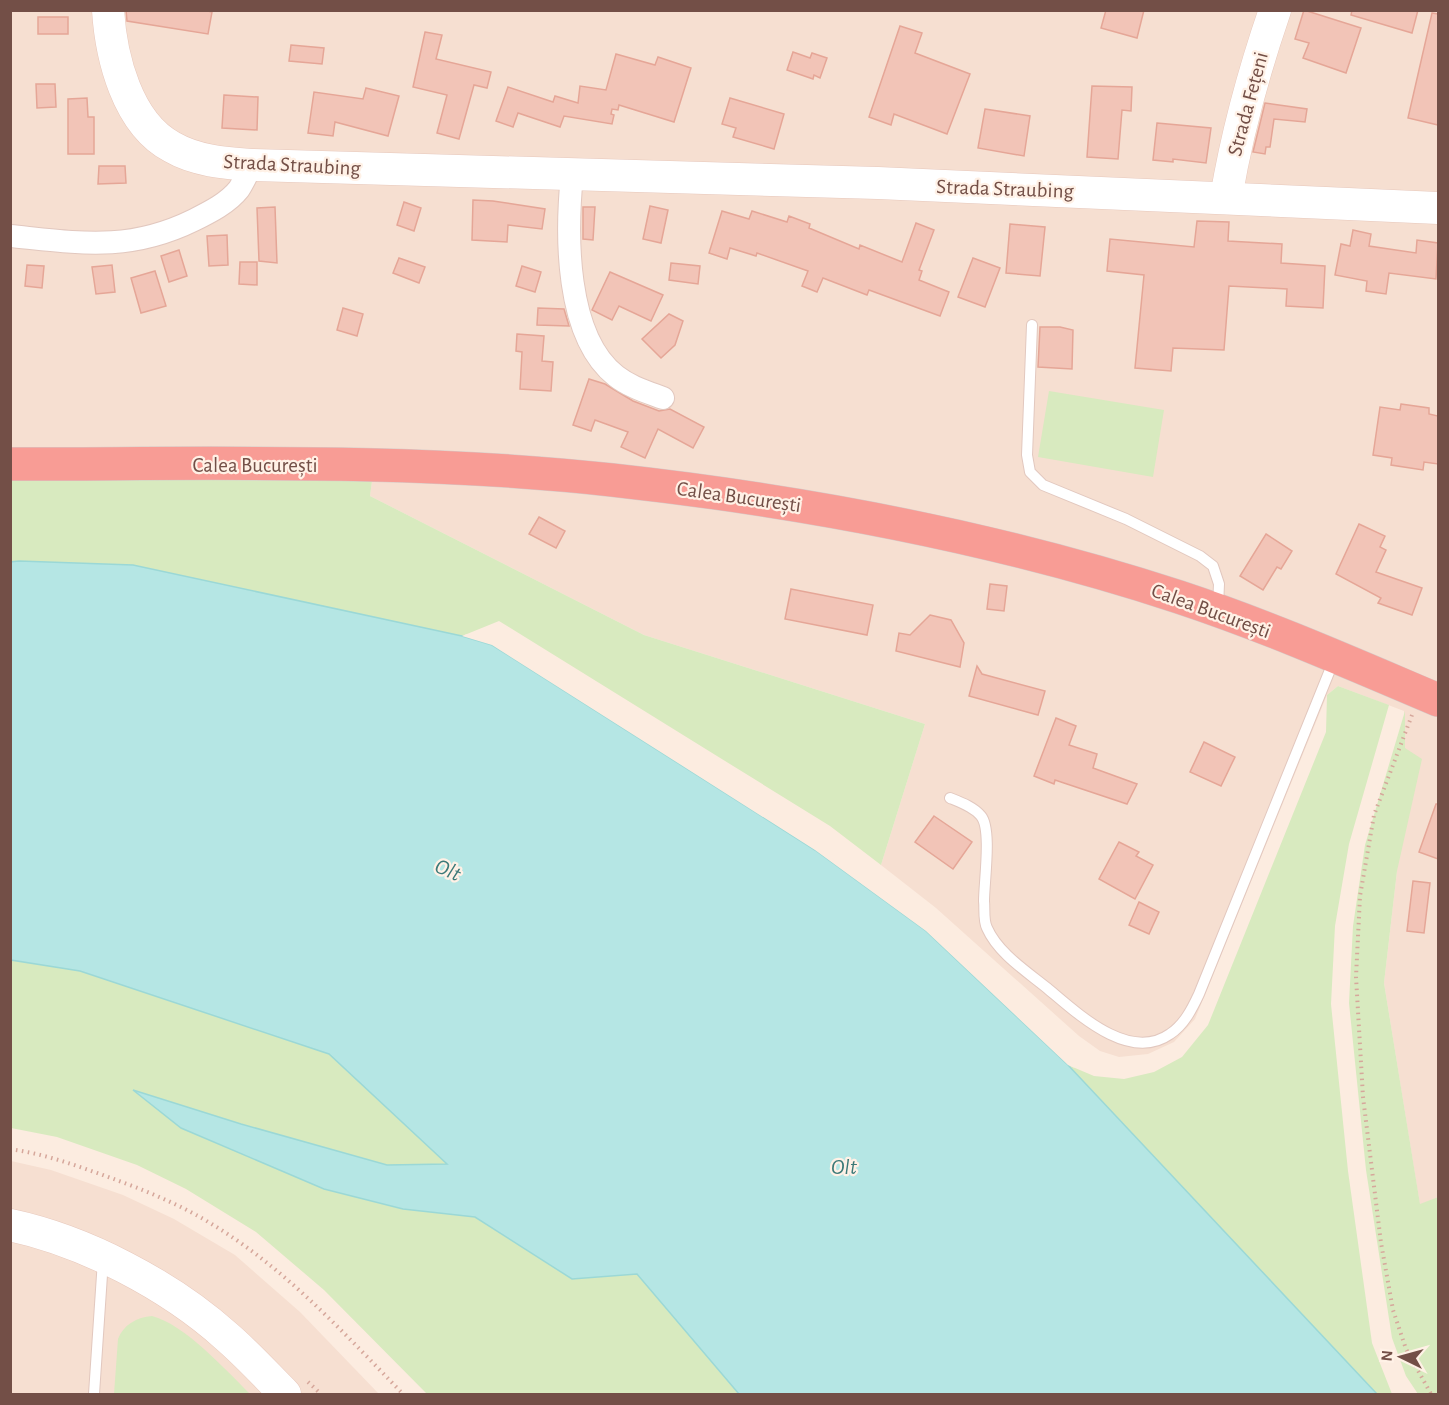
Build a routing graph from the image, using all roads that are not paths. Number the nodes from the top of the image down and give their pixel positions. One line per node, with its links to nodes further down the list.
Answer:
1 (108, 10): 3 (main road, Strada Straubing)
2 (1275, 10): 5 (main road, Strada Fețeni)
3 (252, 165): 4 (main road, Strada Straubing); 7 (street)
4 (572, 174): 5 (main road, Strada Straubing); 9 (street)
5 (1226, 198): 6 (main road, Strada Straubing)
6 (1438, 208)
7 (10, 236)
8 (1032, 325): 11 (lane)
9 (663, 398)
10 (10, 465): 11 (highway, Calea București)
11 (1217, 611): 12 (highway, Calea București)
12 (1335, 657): 13 (highway, Calea București); 14 (lane)
13 (1431, 697)
14 (950, 798)
15 (10, 1225): 16 (main road)
16 (103, 1257): 17 (lane); 18 (main road)
17 (94, 1395)
18 (285, 1395)

